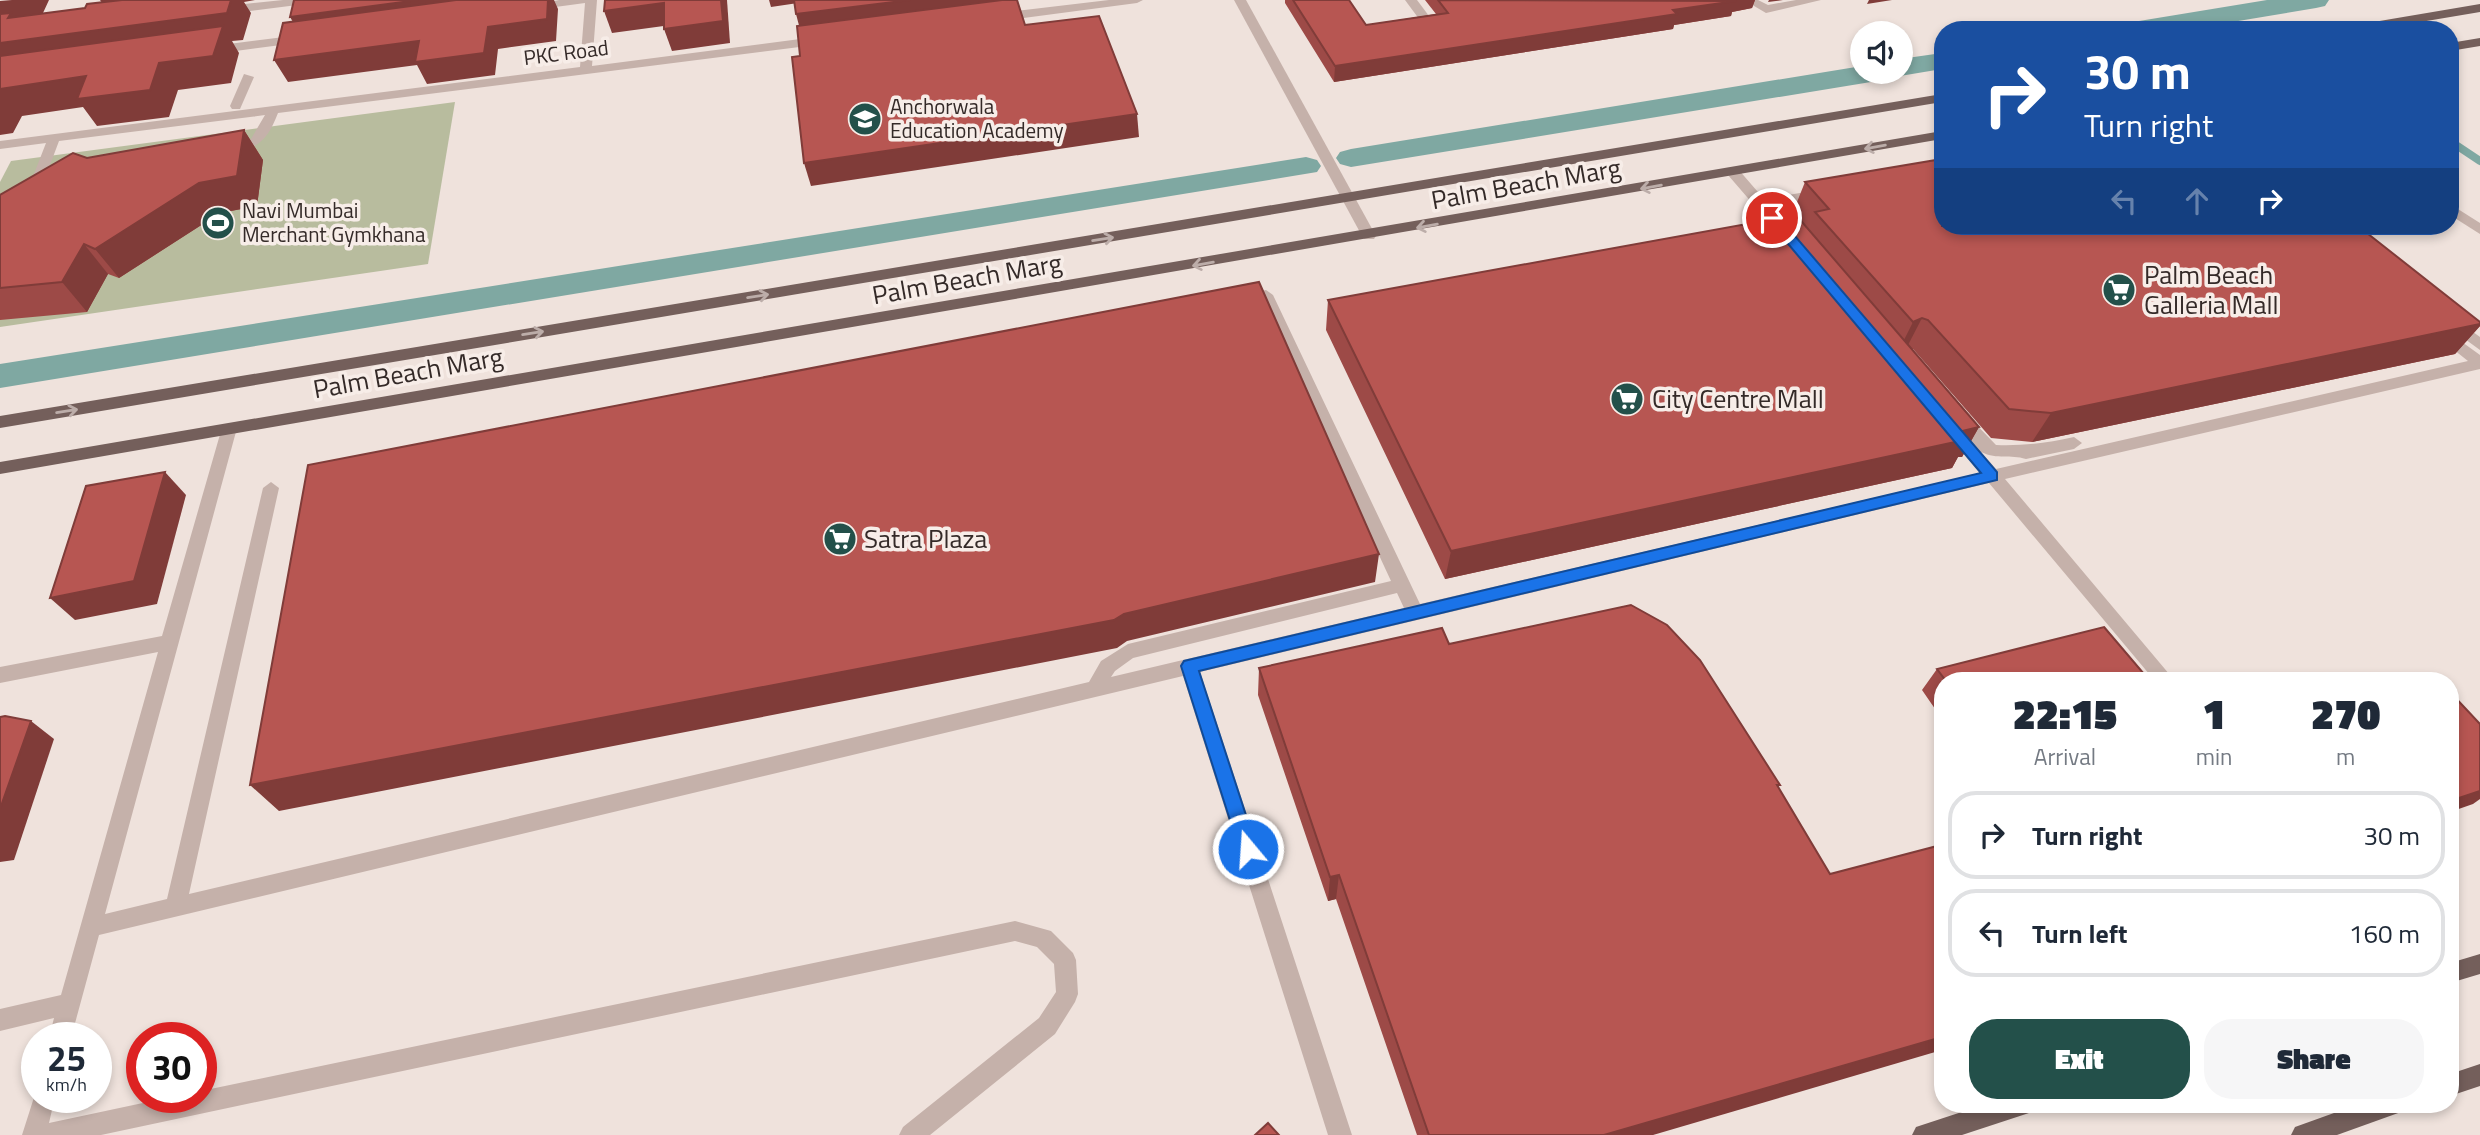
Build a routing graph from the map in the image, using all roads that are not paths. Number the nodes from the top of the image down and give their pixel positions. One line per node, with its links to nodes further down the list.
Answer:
1 (313, 0): 11 (street)
2 (584, 0): 10 (street)
3 (591, 0): 20 (street)
4 (1137, 0): 12 (street)
5 (1241, 0): 31 (street)
6 (1411, 0): 13 (street)
7 (1750, 0): 8 (street)
8 (1815, 0)
9 (2480, 8): 14 (main road)
10 (520, 9)
11 (218, 11)
12 (986, 19)
13 (1426, 20)
14 (2403, 21)
15 (315, 37): 19 (street)
16 (834, 38): 20 (street, PKC Road)
17 (2480, 42): 18 (main road)
18 (2459, 46)
19 (205, 51)
20 (586, 70): 24 (street, PKC Road)
21 (248, 77): 23 (street)
22 (1934, 99): 31 (main road, Palm Beach Marg)
23 (236, 106)
24 (273, 110): 26 (street, PKC Road); 28 (street)
25 (1934, 136): 29 (main road, Palm Beach Marg, one-way to 29)
26 (54, 138): 27 (street, PKC Road); 34 (street)
27 (0, 145)
28 (214, 153)
29 (1733, 172): 32 (street); 38 (main road, Palm Beach Marg, one-way to 38)
30 (1838, 191): 32 (street)
31 (1348, 198): 38 (street); 46 (main road, Palm Beach Marg, one-way to 31)
32 (1767, 203): 36 (street); 36 (street)
33 (2459, 215): 35 (street)
34 (0, 222)
35 (2480, 230)
36 (1784, 231): 37 (street)
37 (1763, 234)
38 (1369, 236): 47 (main road, Palm Beach Marg, one-way to 47)
39 (1228, 302): 53 (street)
40 (2444, 316): 42 (street)
41 (2429, 322): 43 (street)
42 (2480, 345)
43 (2480, 364): 51 (street)
44 (1947, 403): 49 (street)
45 (1946, 421): 51 (street)
46 (0, 422)
47 (229, 428): 50 (main road, Palm Beach Marg); 55 (street)
48 (2074, 443): 49 (street)
49 (2036, 451): 51 (street)
50 (0, 468)
51 (1987, 470): 54 (street); 57 (street)
52 (271, 488): 60 (street)
53 (1401, 585): 54 (street); 59 (street)
54 (1415, 613): 56 (street)
55 (170, 642): 58 (street); 61 (street)
56 (1189, 666): 59 (street); 75 (street)
57 (2158, 672)
58 (0, 675)
59 (1095, 689): 60 (street)
60 (176, 908): 61 (street)
61 (91, 927): 64 (street)
62 (2480, 964): 63 (main road)
63 (2459, 970)
64 (69, 1004): 65 (street); 66 (street)
65 (0, 1020)
66 (64, 1022)
67 (2480, 1074): 68 (main road)
68 (2459, 1082)
69 (40, 1113): 72 (street)
70 (1995, 1113): 76 (main road)
71 (2367, 1113): 77 (main road)
72 (34, 1135)
73 (46, 1135): 74 (street)
74 (911, 1135)
75 (1340, 1135)
76 (1924, 1135)
77 (2303, 1135)

